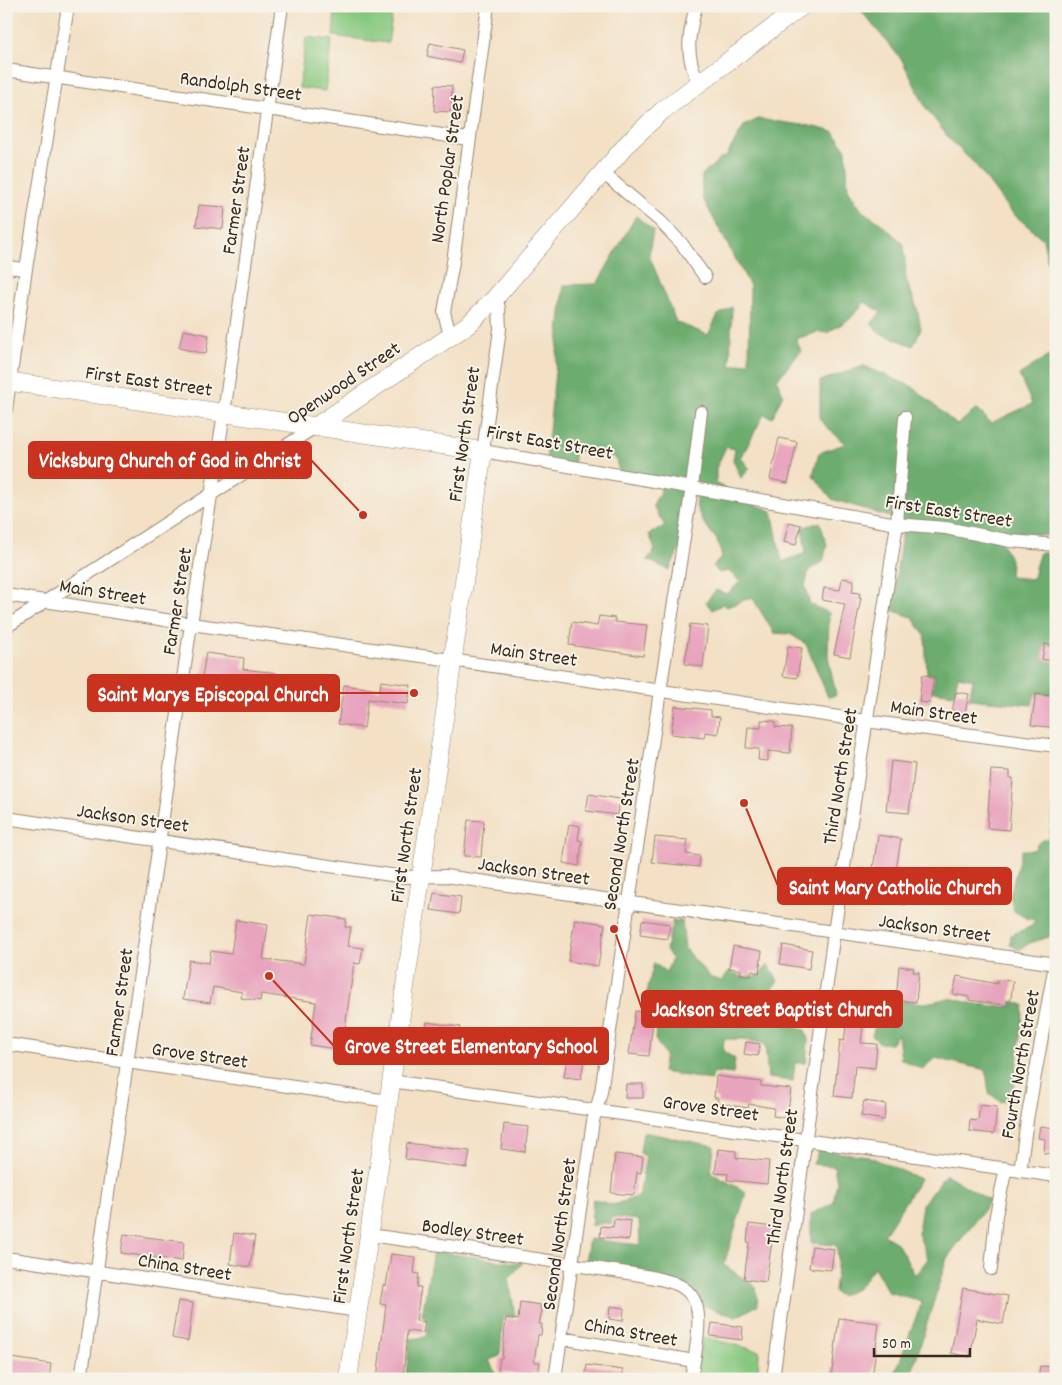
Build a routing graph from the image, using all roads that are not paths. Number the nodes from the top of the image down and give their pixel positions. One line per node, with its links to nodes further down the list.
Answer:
1 (68, 6): 7 (street)
2 (282, 6): 9 (street, Farmer Street)
3 (488, 6): 10 (street, North Poplar Street)
4 (696, 6): 8 (street)
5 (802, 6): 8 (street, Openwood Street)
6 (6, 70): 7 (street, Randolph Street)
7 (57, 78): 9 (street, Randolph Street); 13 (street)
8 (698, 84): 11 (street, Openwood Street)
9 (267, 108): 10 (street, Randolph Street); 20 (street, Farmer Street)
10 (469, 139): 16 (street, North Poplar Street)
11 (603, 173): 14 (street); 15 (street, Openwood Street)
12 (6, 267): 13 (street)
13 (26, 269): 17 (street)
14 (705, 277)
15 (496, 297): 16 (street, Openwood Street); 23 (street, First North Street)
16 (450, 336): 22 (street, Openwood Street)
17 (8, 381): 18 (street); 20 (street, First East Street)
18 (6, 409)
19 (700, 412): 24 (street, Second North Street)
20 (224, 413): 22 (street, First East Street); 25 (street, Farmer Street)
21 (905, 417): 26 (street, Third North Street)
22 (316, 427): 23 (street, First East Street); 25 (street, Openwood Street)
23 (482, 451): 24 (street, First East Street); 32 (street, First North Street)
24 (692, 487): 26 (street, First East Street); 33 (street, Second North Street)
25 (212, 494): 29 (street, Openwood Street); 30 (street, Farmer Street)
26 (897, 524): 27 (street, First East Street); 34 (street, Third North Street)
27 (1056, 545)
28 (6, 595): 29 (street, Main Street)
29 (46, 600): 30 (street, Main Street); 31 (street, Openwood Street)
30 (191, 624): 32 (street, Main Street); 37 (street, Farmer Street)
31 (6, 627)
32 (451, 660): 33 (street, Main Street); 38 (street, First North Street)
33 (660, 691): 34 (street, Main Street); 39 (street, Second North Street)
34 (866, 721): 35 (street, Main Street); 40 (street, Third North Street)
35 (1056, 746)
36 (6, 818): 37 (street, Jackson Street)
37 (161, 840): 38 (street, Jackson Street); 43 (street, Farmer Street)
38 (421, 876): 39 (street, Jackson Street); 44 (street, First North Street)
39 (628, 902): 40 (street, Jackson Street); 46 (street, Second North Street)
40 (834, 932): 41 (street, Jackson Street); 47 (street, Third North Street)
41 (1055, 964): 49 (street, Fourth North Street)
42 (6, 1044): 43 (street, Grove Street)
43 (128, 1062): 45 (street, Grove Street); 55 (street, Farmer Street)
44 (391, 1082): 45 (street, First North Street); 46 (street, Grove Street)
45 (388, 1101): 51 (street, First North Street)
46 (596, 1109): 47 (street, Grove Street); 53 (street, Second North Street)
47 (805, 1140): 48 (street, Grove Street); 63 (street, Third North Street)
48 (1006, 1168): 49 (street, Grove Street); 54 (street, Fourth North Street)
49 (1020, 1171): 50 (street, Grove Street)
50 (1056, 1176)
51 (369, 1235): 53 (street, Bodley Street); 56 (street, First North Street)
52 (6, 1258): 55 (street, China Street)
53 (573, 1265): 57 (street, Second North Street); 58 (street, Bodley Street)
54 (991, 1268)
55 (97, 1272): 56 (street, China Street); 59 (street, Farmer Street)
56 (358, 1311): 60 (street, First North Street)
57 (561, 1338): 58 (street, China Street); 61 (street, Second North Street)
58 (694, 1361): 62 (street, Bodley Street)
59 (81, 1379)
60 (348, 1379)
61 (555, 1379)
62 (691, 1379)
63 (773, 1379)

